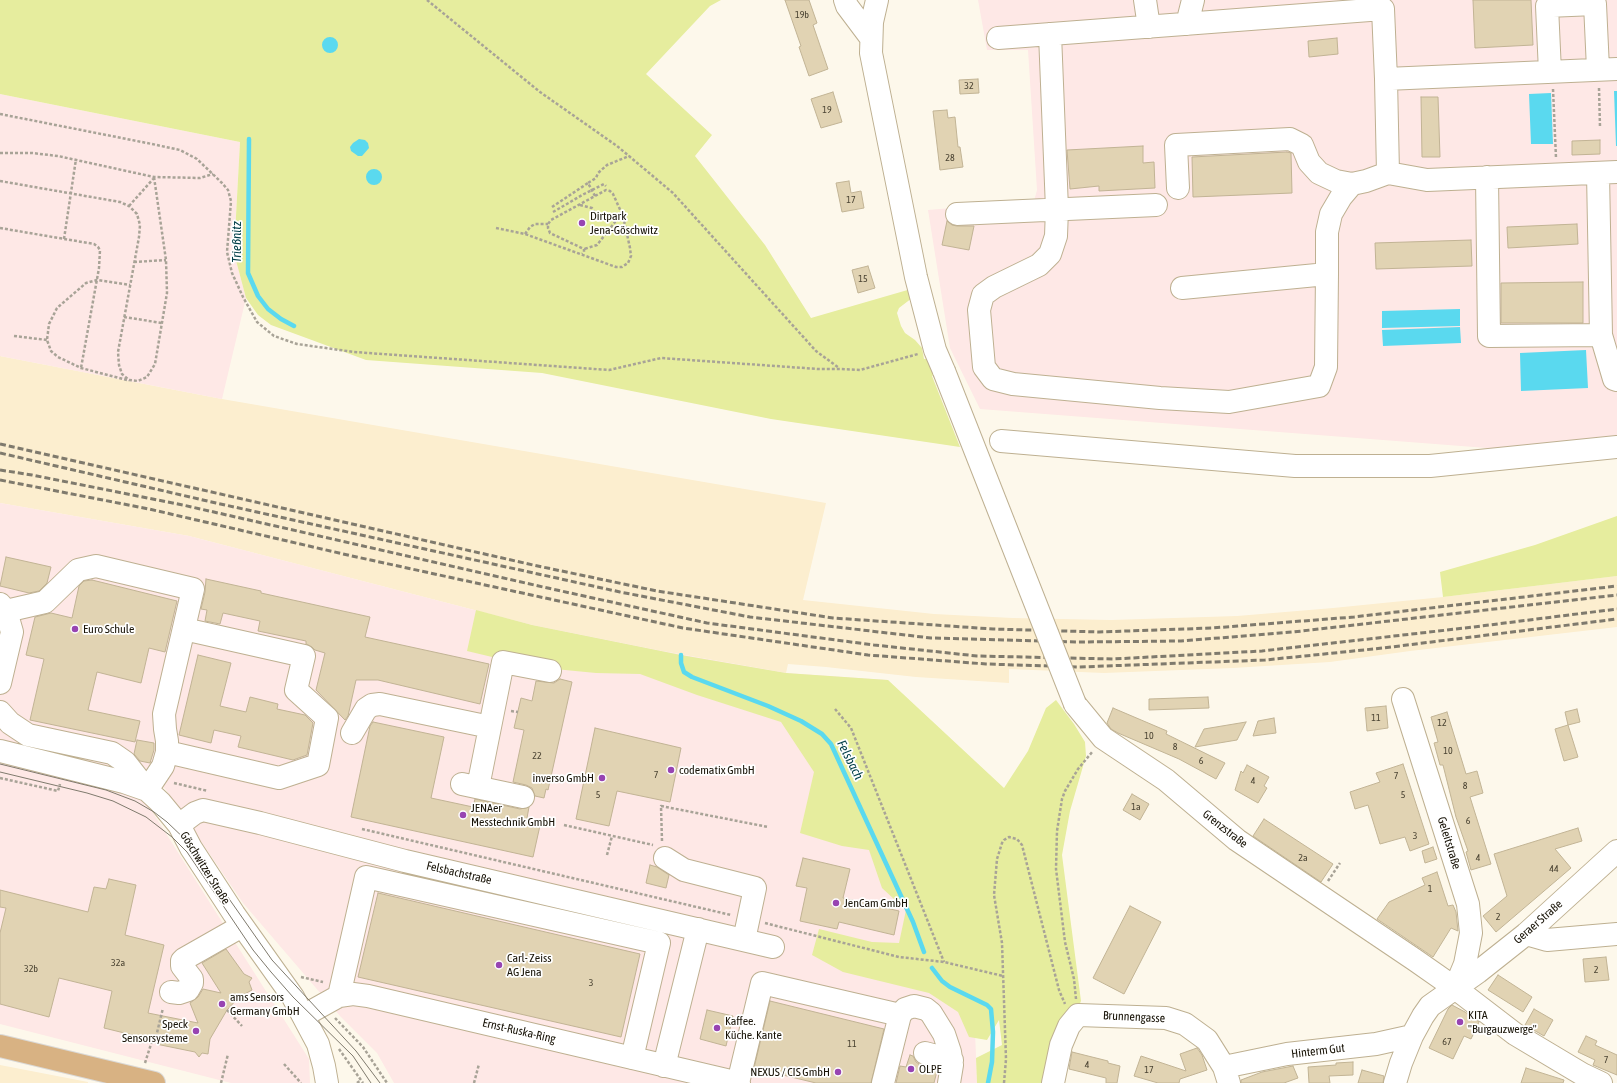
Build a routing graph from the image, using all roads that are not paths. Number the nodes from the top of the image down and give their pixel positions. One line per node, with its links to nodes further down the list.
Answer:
1 (845, 0): 10 (street)
2 (877, 0): 10 (street, Grenzstraße)
3 (1145, 0): 8 (street)
4 (1193, 0): 7 (street)
5 (1198, 0): 7 (street)
6 (1383, 5): 7 (street); 14 (street)
7 (1196, 23): 8 (street)
8 (1149, 27): 9 (street)
9 (1050, 34): 11 (street); 21 (street)
10 (871, 38): 50 (street, Grenzstraße, bridge)
11 (998, 38)
12 (1607, 69): 13 (street); 13 (street)
13 (1552, 72): 14 (street)
14 (1386, 79): 16 (street)
15 (1608, 172): 17 (street); 25 (street)
16 (1388, 173): 17 (street); 18 (street)
17 (1487, 177): 25 (street)
18 (1352, 184): 19 (street); 23 (street)
19 (1178, 188)
20 (1156, 205): 21 (street)
21 (1057, 209): 22 (street); 23 (street)
22 (957, 214)
23 (1327, 274): 24 (street)
24 (1182, 288)
25 (1601, 335): 26 (street)
26 (1617, 380)
27 (1001, 441): 28 (street)
28 (1617, 447)
29 (3, 608): 30 (street); 32 (street)
30 (184, 629): 35 (street); 38 (street)
31 (550, 671): 36 (street)
32 (0, 684)
33 (1404, 699): 50 (street, Geleitstraße)
34 (0, 712): 39 (street)
35 (326, 727): 36 (street); 38 (street)
36 (490, 727): 40 (street)
37 (0, 751): 39 (street, Göschwitzer Straße)
38 (167, 752): 39 (street)
39 (147, 790): 41 (street, Göschwitzer Straße)
40 (523, 797)
41 (179, 825): 44 (street, Göschwitzer Straße); 45 (street, Felsbachstraße)
42 (1617, 852): 46 (street, Geraer Straße)
43 (664, 853): 48 (street)
44 (242, 926): 51 (street); 54 (street, Göschwitzer Straße)
45 (698, 929): 48 (street, Felsbachstraße); 60 (street)
46 (1526, 934): 47 (street); 50 (street, Geraer Straße)
47 (1617, 934)
48 (744, 940): 49 (street, Felsbachstraße)
49 (773, 947)
50 (1455, 988): 55 (street, Geraer Straße); 69 (street, Grenzstraße)
51 (171, 992)
52 (334, 998): 54 (street, Ernst-Ruska-Ring); 58 (street, Ernst-Ruska-Ring); 58 (street)
53 (900, 1015): 59 (street); 64 (street); 65 (street)
54 (303, 1016): 63 (street, Göschwitzer Straße)
55 (1412, 1036): 62 (street, Hinterm Gut); 68 (street, Geraer Straße)
56 (0, 1046): 61 (main road)
57 (925, 1053): 59 (street)
58 (632, 1058): 60 (street, Ernst-Ruska-Ring)
59 (952, 1060): 66 (street)
60 (664, 1066): 64 (street, Ernst-Ruska-Ring)
61 (149, 1074)
62 (1226, 1075): 67 (street, Brunnengasse)
63 (327, 1083)
64 (738, 1083)
65 (883, 1083)
66 (949, 1083)
67 (1053, 1083)
68 (1395, 1083)
69 (1601, 1083)

